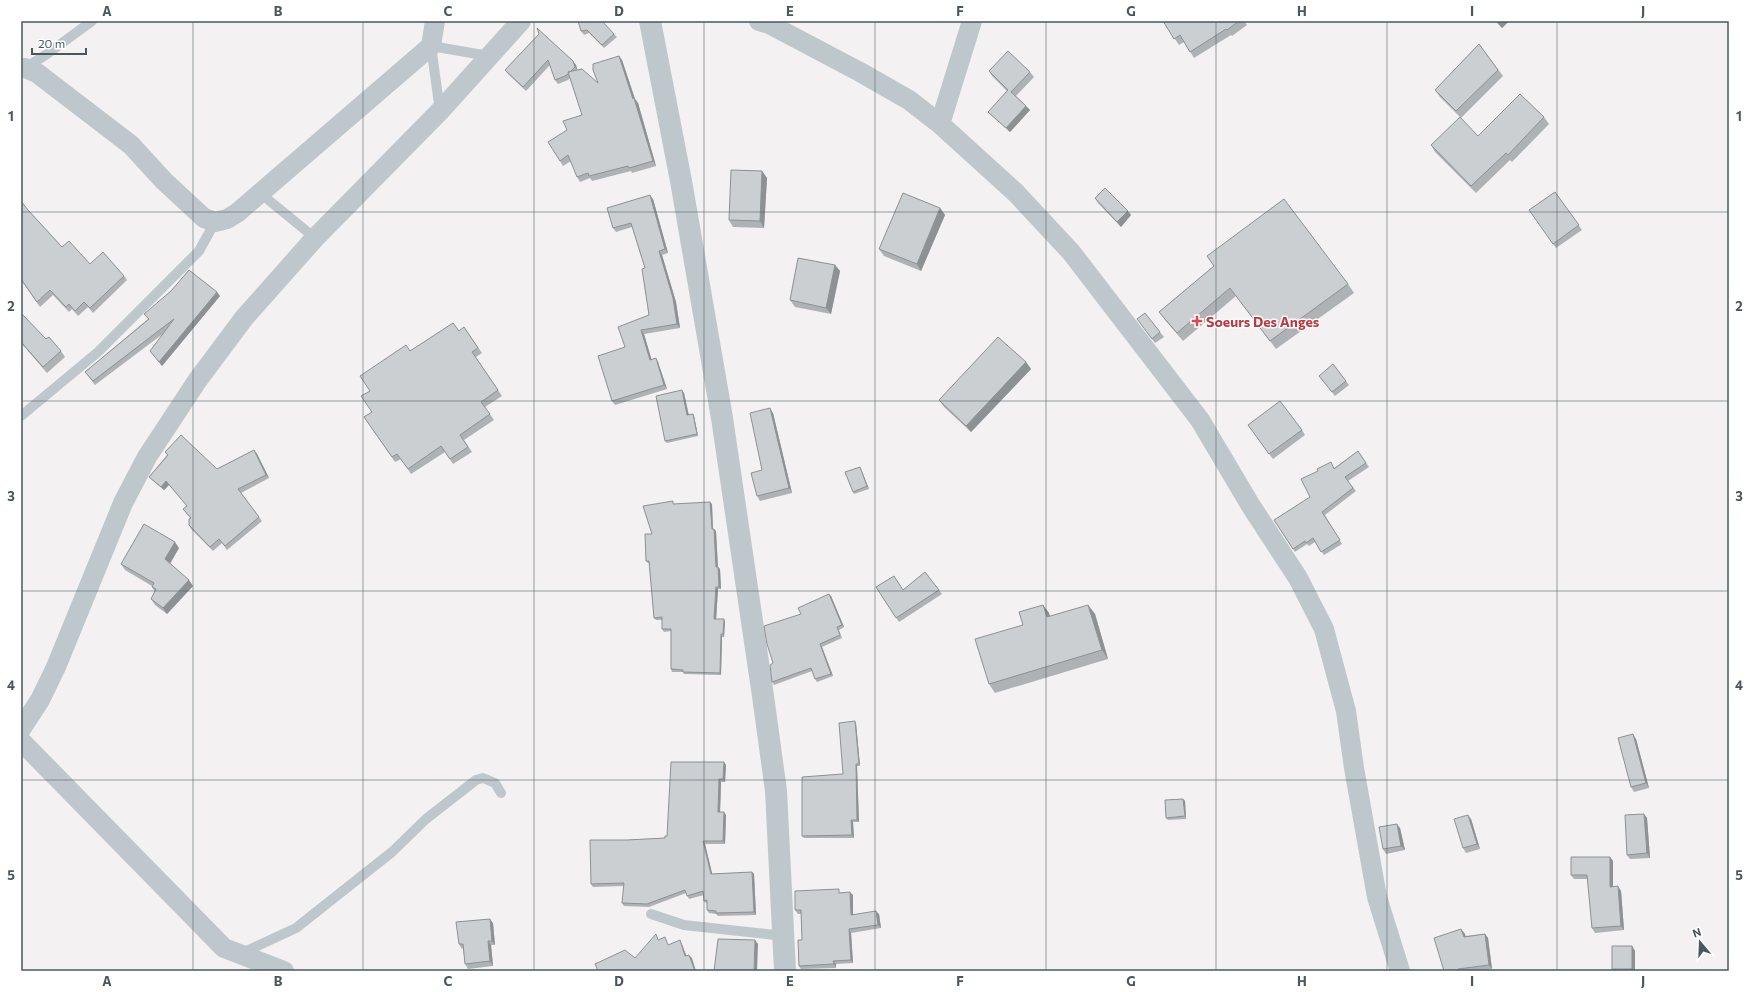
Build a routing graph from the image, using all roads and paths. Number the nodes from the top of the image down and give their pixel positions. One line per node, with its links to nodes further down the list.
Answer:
1 (92, 21): 9 (lane)
2 (435, 21): 7 (street)
3 (521, 21): 8 (street)
4 (650, 21): 20 (street)
5 (759, 21): 11 (street)
6 (972, 21): 11 (street)
7 (432, 46): 8 (lane); 10 (lane); 12 (street)
8 (489, 56): 10 (street)
9 (23, 68): 13 (street)
10 (440, 111): 14 (street)
11 (940, 124): 24 (street)
12 (260, 193): 13 (street); 14 (lane)
13 (215, 222): 15 (lane)
14 (315, 238): 16 (street)
15 (21, 416)
16 (21, 729)
17 (21, 741): 21 (street)
18 (501, 793): 21 (lane)
19 (651, 914): 20 (lane)
20 (784, 936): 23 (street)
21 (238, 954): 22 (street)
22 (284, 971)
23 (785, 971)
24 (1400, 971)

